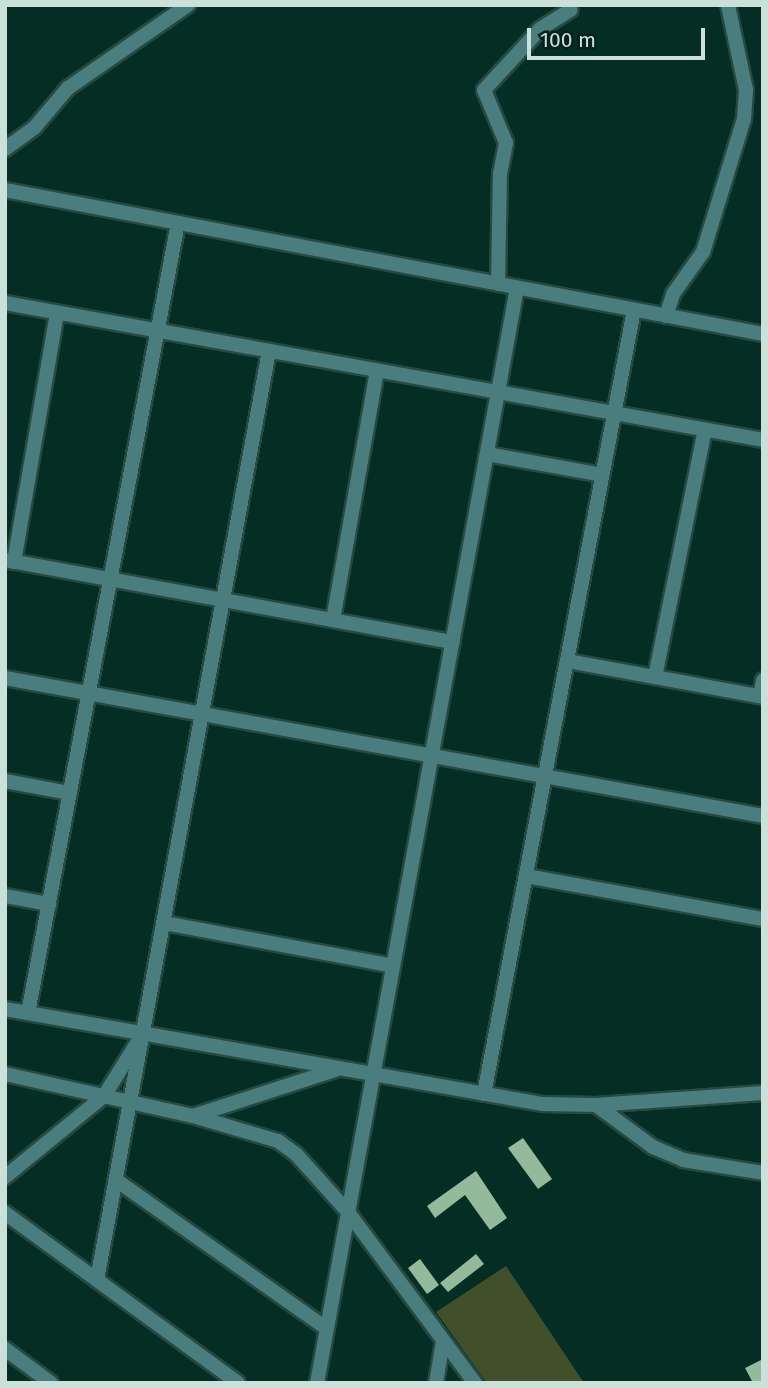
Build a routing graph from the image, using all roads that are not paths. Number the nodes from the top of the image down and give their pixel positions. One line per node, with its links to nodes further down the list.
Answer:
1 (188, 5): 4 (street)
2 (570, 5): 7 (street)
3 (728, 5): 12 (street)
4 (5, 149)
5 (5, 190): 6 (street)
6 (178, 223): 7 (street); 13 (street)
7 (498, 284): 8 (street)
8 (517, 288): 10 (street); 17 (street)
9 (5, 303): 11 (street)
10 (634, 310): 12 (street); 18 (street)
11 (57, 313): 13 (street); 23 (street)
12 (666, 316): 14 (street)
13 (157, 331): 15 (street); 24 (street)
14 (763, 334)
15 (269, 351): 16 (street); 25 (street)
16 (377, 371): 17 (street); 26 (street)
17 (498, 393): 18 (street); 21 (street)
18 (614, 414): 19 (street); 22 (street)
19 (705, 430): 20 (street); 29 (street)
20 (763, 440)
21 (487, 454): 22 (street); 27 (street)
22 (602, 475): 28 (street)
23 (9, 561): 24 (street)
24 (110, 579): 25 (street); 32 (street)
25 (223, 600): 26 (street); 34 (street)
26 (333, 620): 27 (street)
27 (453, 642): 35 (street)
28 (567, 661): 29 (street); 36 (street)
29 (655, 677): 33 (street)
30 (5, 678): 32 (street)
31 (763, 680): 33 (street)
32 (89, 693): 34 (street); 38 (street)
33 (761, 696)
34 (202, 714): 35 (street); 44 (street)
35 (432, 756): 36 (street); 45 (street)
36 (545, 776): 39 (street); 40 (street)
37 (5, 781): 38 (street)
38 (70, 793): 42 (street)
39 (763, 816)
40 (526, 876): 43 (street); 52 (street)
41 (5, 895): 42 (street)
42 (49, 904): 46 (street)
43 (763, 919)
44 (164, 923): 45 (street); 47 (street)
45 (393, 965): 50 (street)
46 (13, 1013): 47 (street)
47 (143, 1034): 48 (street); 53 (street); 54 (street)
48 (340, 1069): 50 (street); 56 (street)
49 (5, 1074): 53 (street)
50 (373, 1075): 52 (street); 60 (street)
51 (763, 1093): 55 (street)
52 (484, 1094): 55 (street)
53 (104, 1096): 54 (street); 58 (street)
54 (130, 1103): 56 (street); 59 (street)
55 (596, 1105): 57 (street)
56 (193, 1116): 60 (street)
57 (763, 1174)
58 (5, 1177)
59 (116, 1181): 62 (street); 63 (street)
60 (348, 1212): 63 (street); 64 (street)
61 (5, 1213): 62 (street)
62 (97, 1280): 67 (street)
63 (327, 1328): 68 (street)
64 (443, 1341): 69 (street); 70 (street)
65 (5, 1349): 66 (street)
66 (51, 1383)
67 (238, 1383)
68 (317, 1383)
69 (436, 1383)
70 (475, 1383)

